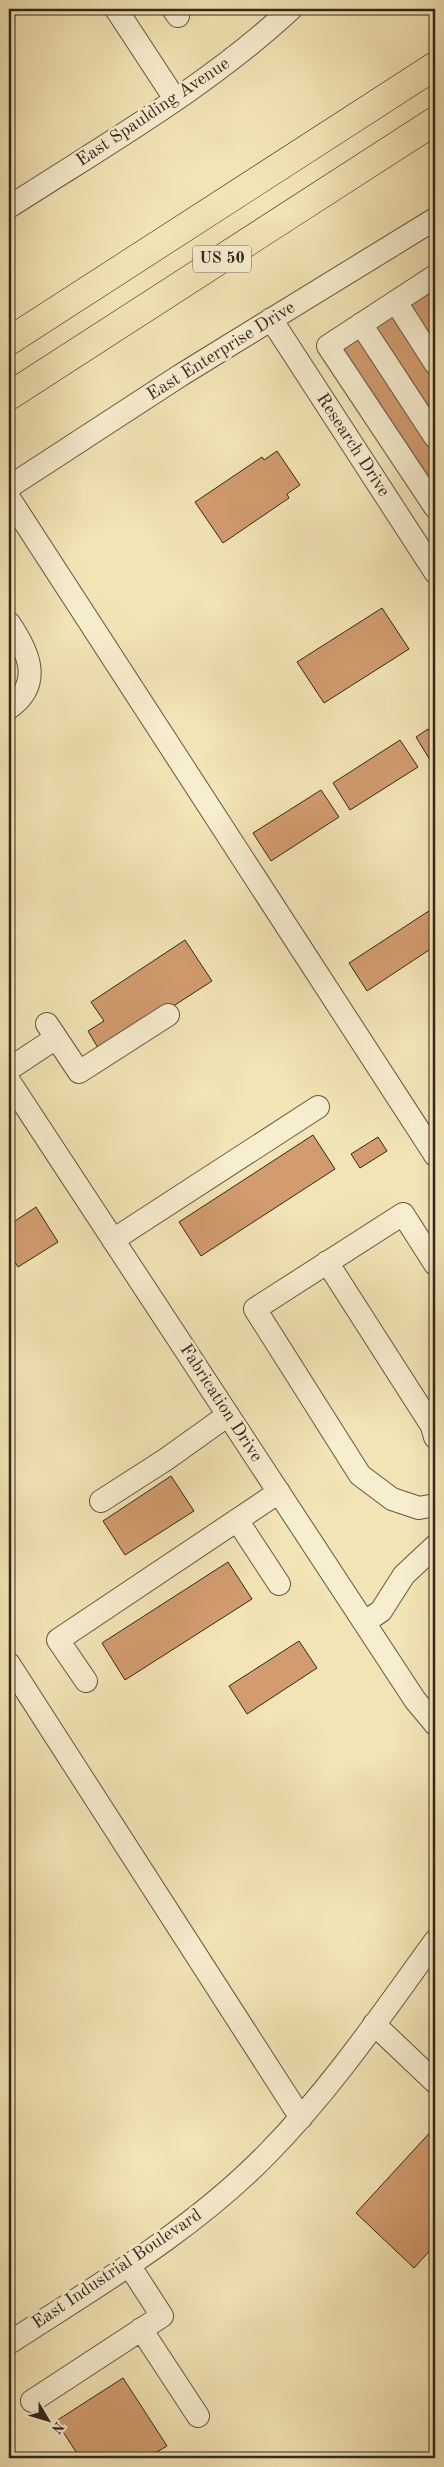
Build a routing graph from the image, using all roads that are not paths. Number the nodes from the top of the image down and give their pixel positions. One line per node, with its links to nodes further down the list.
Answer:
1 (117, 9): 4 (street)
2 (291, 9): 4 (street, East Spaulding Avenue)
3 (435, 66): 12 (highway, US 50)
4 (176, 99): 6 (street, East Spaulding Avenue)
5 (435, 121): 14 (highway, US 50)
6 (9, 207)
7 (435, 219): 10 (street, East Enterprise Drive)
8 (433, 282): 9 (street)
9 (396, 302): 11 (street); 13 (street)
10 (271, 319): 16 (street, East Enterprise Drive); 19 (street, Research Drive)
11 (361, 324): 15 (street); 18 (street)
12 (9, 341)
13 (435, 362)
14 (9, 396)
15 (435, 438)
16 (9, 488)
17 (9, 498): 27 (street)
18 (435, 507)
19 (435, 572)
20 (9, 623): 21 (street)
21 (9, 708)
22 (168, 1015): 23 (street)
23 (9, 1069)
24 (9, 1081): 26 (street, Fabrication Drive)
25 (318, 1107): 28 (street)
26 (16, 1109): 28 (street, Fabrication Drive)
27 (435, 1155)
28 (113, 1240): 31 (street, Fabrication Drive)
29 (327, 1262): 30 (street); 32 (street); 35 (street)
30 (435, 1264)
31 (228, 1415): 33 (street, Fabrication Drive); 34 (street)
32 (435, 1437)
33 (279, 1492): 36 (street); 39 (street, Fabrication Drive)
34 (101, 1502)
35 (435, 1504)
36 (237, 1520): 38 (street); 41 (street)
37 (435, 1546): 39 (street)
38 (279, 1584)
39 (365, 1622): 42 (street, Fabrication Drive)
40 (9, 1664): 46 (street)
41 (86, 1681)
42 (432, 1711)
43 (435, 1941): 44 (street, East Industrial Boulevard)
44 (374, 2024): 45 (street); 46 (street, East Industrial Boulevard)
45 (435, 2082)
46 (301, 2118): 47 (street, East Industrial Boulevard)
47 (129, 2265): 48 (street); 49 (street, East Industrial Boulevard)
48 (142, 2329): 50 (street); 51 (street)
49 (9, 2343)
50 (32, 2401)
51 (198, 2416)

